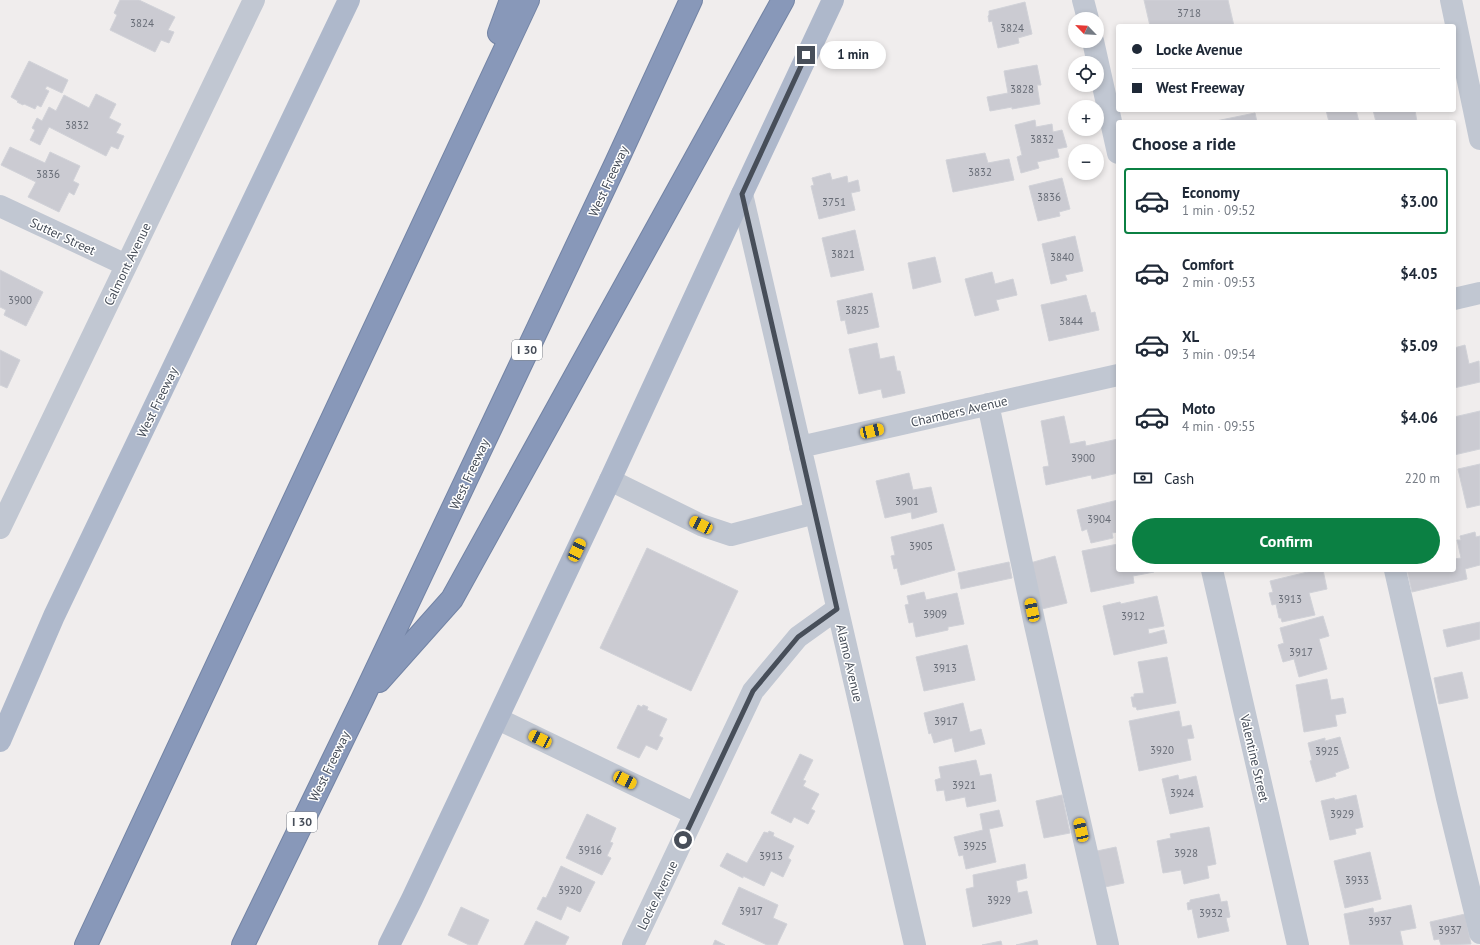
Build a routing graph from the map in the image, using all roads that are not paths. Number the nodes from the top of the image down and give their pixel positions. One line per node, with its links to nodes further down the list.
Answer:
1 (254, 0): 17 (street, Calmont Avenue)
2 (349, 0): 31 (main road, West Freeway)
3 (510, 0): 12 (highway)
4 (528, 0): 12 (highway)
5 (691, 0): 29 (highway, West Freeway / I 30)
6 (783, 0): 29 (highway)
7 (832, 0): 15 (main road)
8 (1083, 0): 10 (street)
9 (1451, 0): 13 (street)
10 (1086, 12)
11 (1095, 48): 14 (street)
12 (465, 133): 34 (highway)
13 (1480, 139)
14 (1116, 144)
15 (742, 194): 22 (street, Alamo Avenue); 23 (main road)
16 (0, 206): 17 (street, Sutter Street)
17 (126, 265): 25 (street, Calmont Avenue)
18 (1480, 293): 19 (street)
19 (1456, 299)
20 (1116, 375): 21 (street, Chambers Avenue)
21 (988, 404): 22 (street, Chambers Avenue); 39 (street)
22 (800, 447): 24 (street, Alamo Avenue)
23 (610, 480): 24 (street); 30 (main road)
24 (815, 513): 28 (street, Alamo Avenue)
25 (0, 528)
26 (1212, 572): 40 (street, Valentine Street)
27 (1396, 572): 33 (street)
28 (837, 609): 32 (street, Locke Avenue); 38 (street, Alamo Avenue)
29 (362, 700): 35 (highway, West Freeway / I 30)
30 (498, 719): 32 (street); 36 (main road)
31 (0, 741)
32 (695, 814): 37 (street, Locke Avenue)
33 (1480, 933)
34 (86, 945)
35 (243, 945)
36 (389, 945)
37 (632, 945)
38 (915, 945)
39 (1108, 945)
40 (1298, 945)

